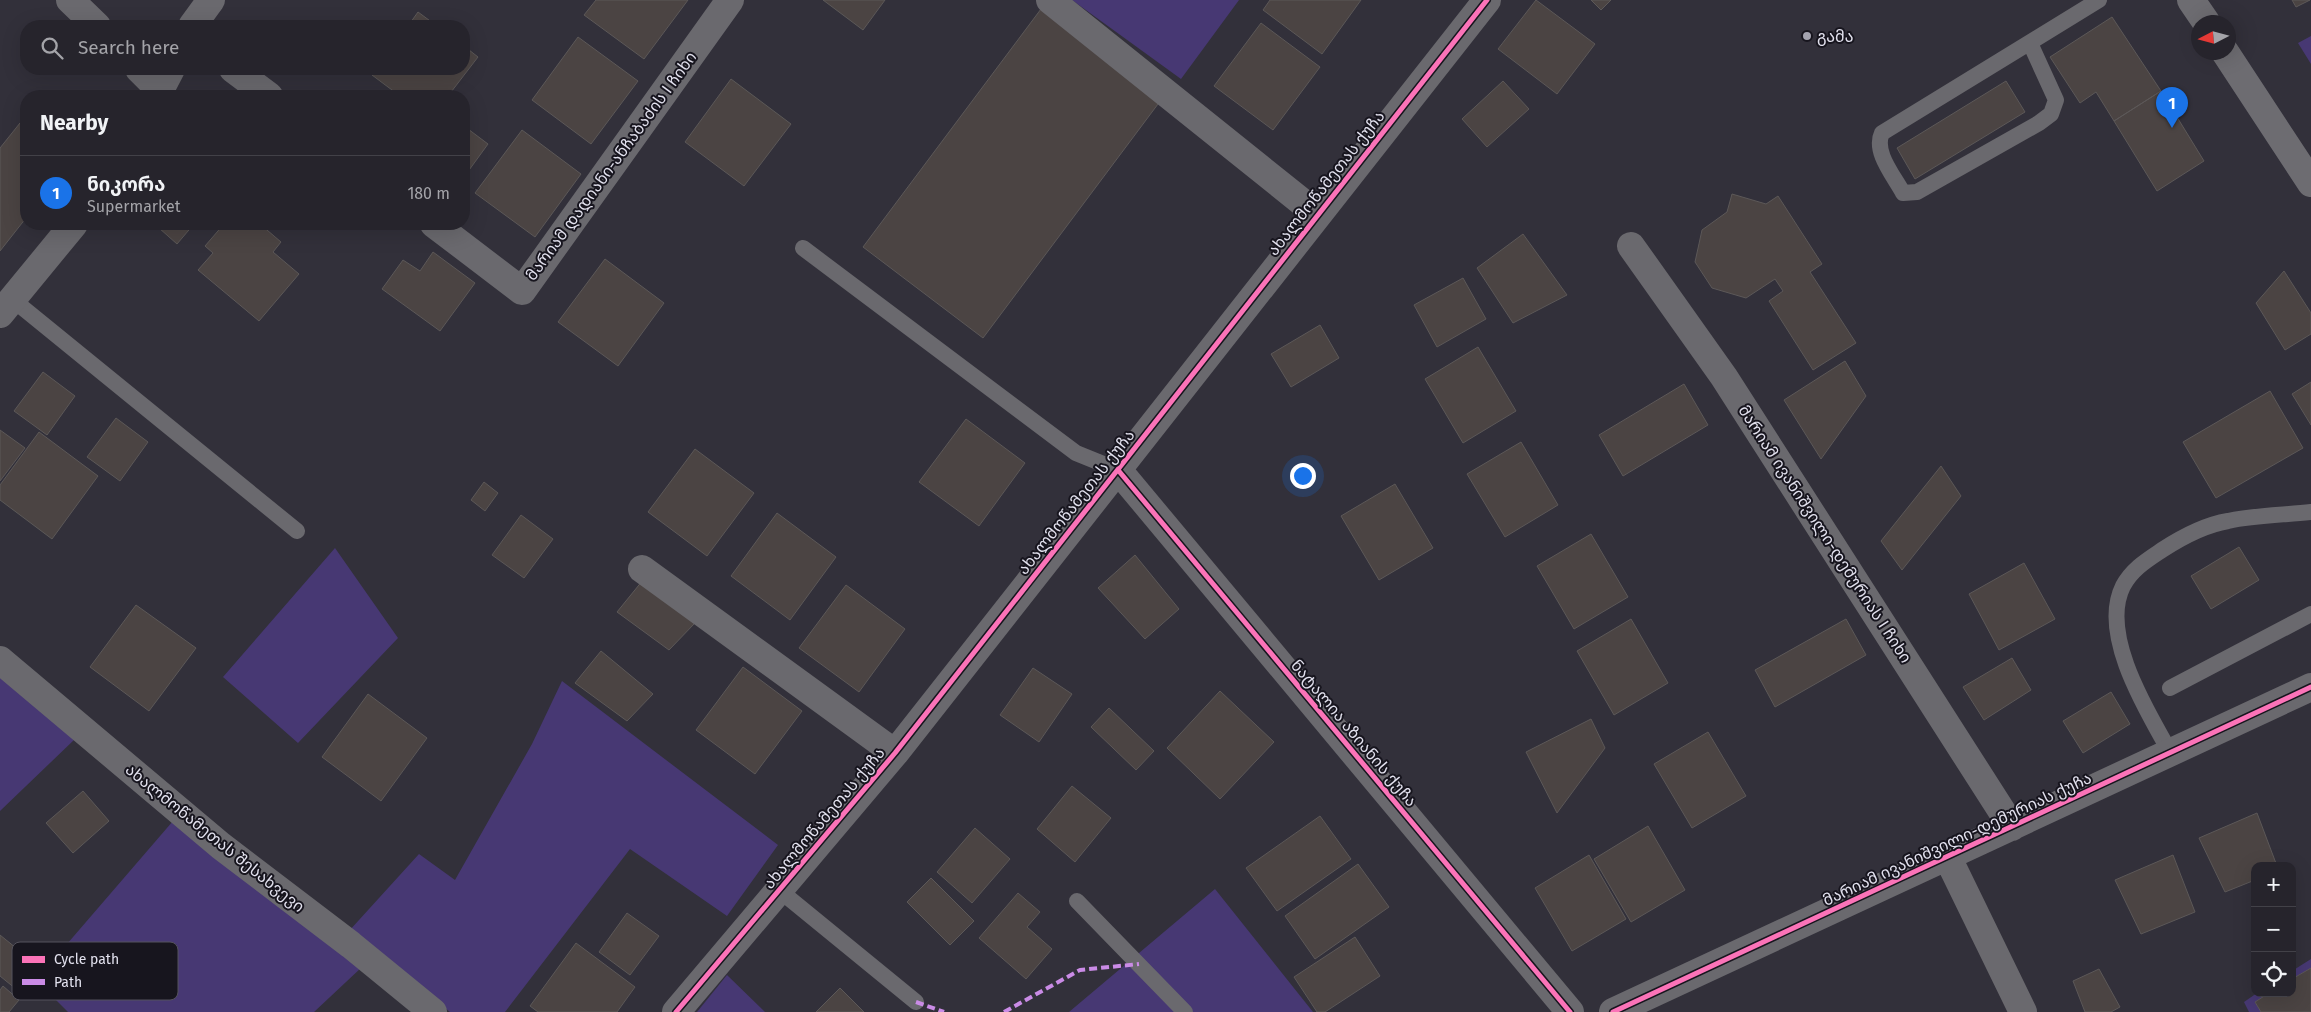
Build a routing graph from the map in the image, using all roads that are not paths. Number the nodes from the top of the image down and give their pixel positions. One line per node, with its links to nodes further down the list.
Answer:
1 (70, 0): 9 (street)
2 (211, 0): 10 (street)
3 (730, 0): 20 (street, მარიამ დადიანი-ანჩაბაძის I ჩიხი)
4 (1050, 0): 18 (street)
5 (1487, 0): 18 (street, ახალმოწამეთას ქუჩა)
6 (2099, 0): 11 (lane)
7 (2191, 0): 8 (main road)
8 (2201, 15)
9 (91, 20)
10 (196, 20)
11 (2030, 44): 11 (lane)
12 (2230, 60): 17 (main road)
13 (148, 75): 15 (street)
14 (241, 75): 16 (street)
15 (163, 85)
16 (261, 90)
17 (2311, 183)
18 (1317, 214): 24 (street, ახალმოწამეთას ქუჩა)
19 (69, 230): 23 (street)
20 (442, 230)
21 (1632, 246): 34 (street, მარიამ ივანიშვილი-დემურიას I ჩიხი)
22 (803, 248): 24 (lane)
23 (6, 307): 26 (lane)
24 (1118, 470): 33 (street, ახალმოწამეთას ქუჩა); 42 (street, ნატალია აზიანის ქუჩა)
25 (2311, 512): 32 (lane)
26 (297, 531)
27 (642, 569): 33 (street)
28 (2311, 614): 31 (lane)
29 (0, 660): 39 (street, ახალმოწამეთას შესახვევი)
30 (2311, 686): 32 (street, მარიამ ივანიშვილი-დემურიას ქუჩა)
31 (2170, 688)
32 (2170, 752): 34 (street, მარიამ ივანიშვილი-დემურიას ქუჩა)
33 (895, 753): 36 (street, ახალმოწამეთას ქუჩა)
34 (2012, 827): 35 (street, მარიამ ივანიშვილი-დემურიას ქუჩა)
35 (1948, 858): 43 (street, მარიამ ივანიშვილი-დემურიას ქუჩა); 44 (street)
36 (779, 890): 38 (lane); 40 (street, ახალმოწამეთას ქუჩა)
37 (1077, 901): 41 (lane)
38 (916, 1002)
39 (433, 1012)
40 (676, 1012)
41 (1185, 1012)
42 (1570, 1012)
43 (1613, 1012)
44 (2023, 1012)

